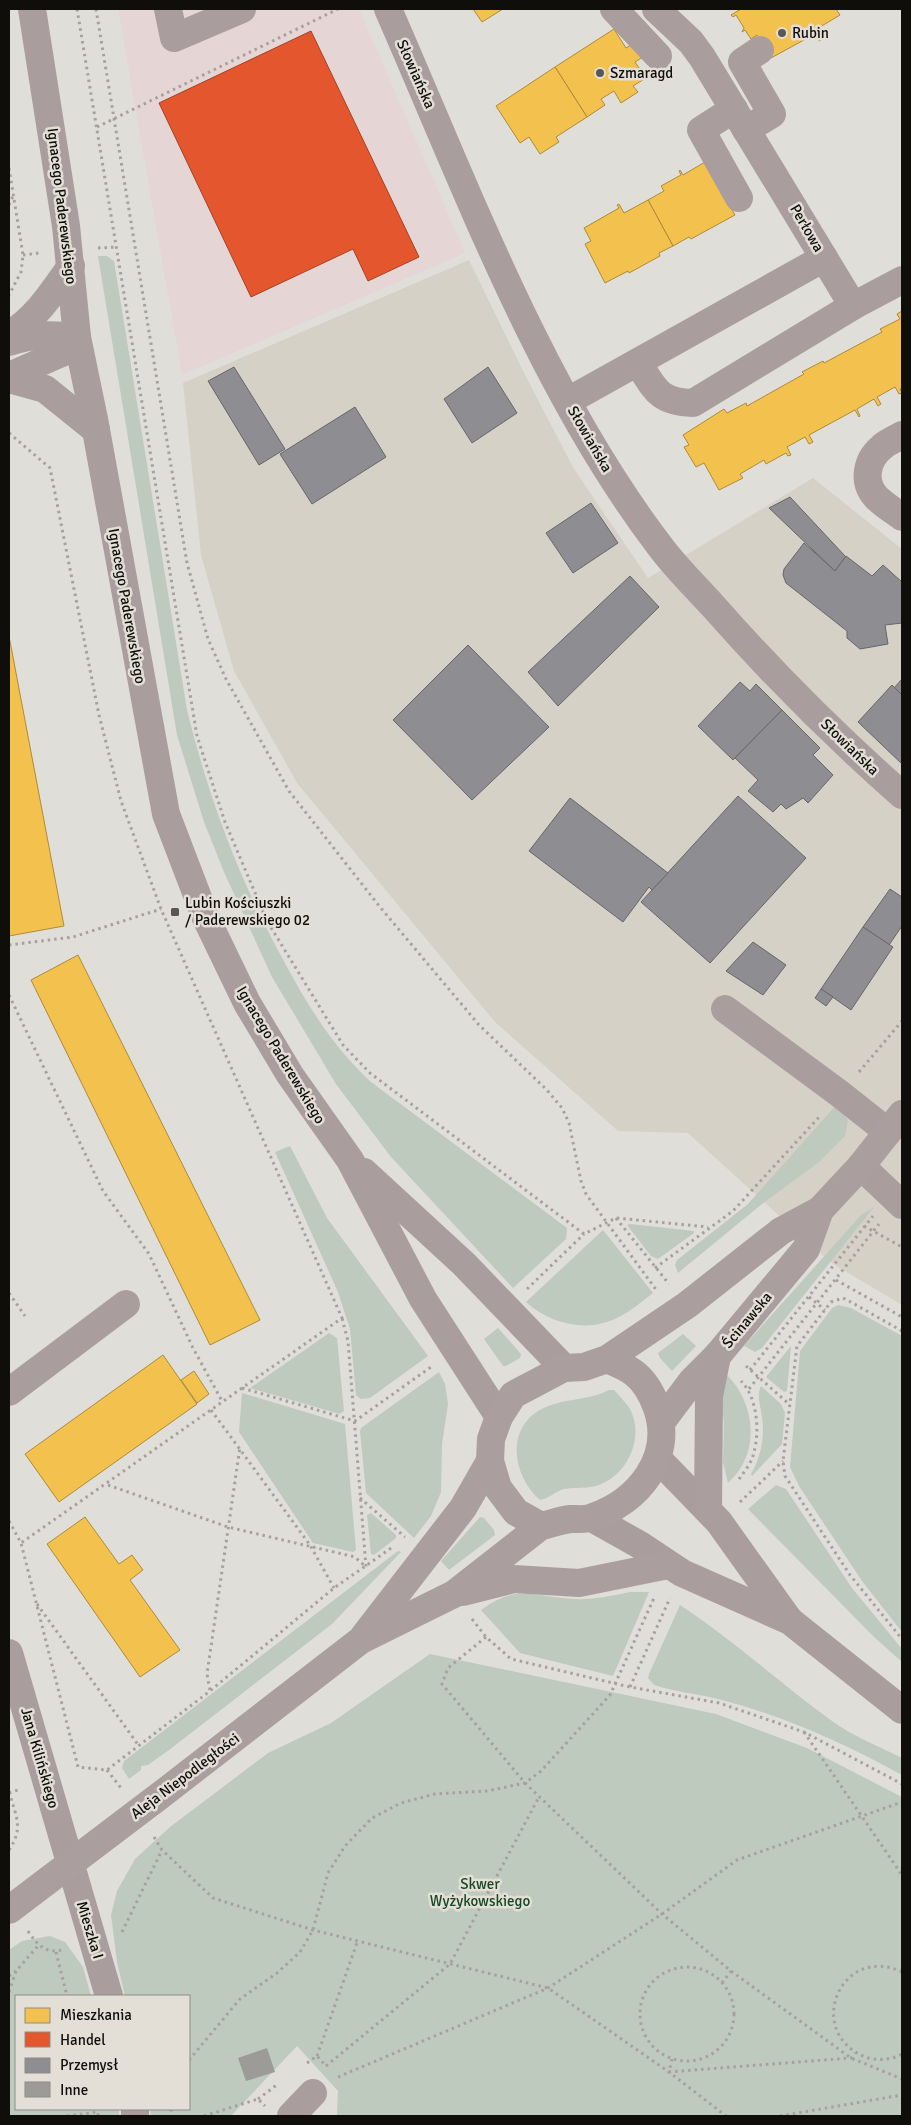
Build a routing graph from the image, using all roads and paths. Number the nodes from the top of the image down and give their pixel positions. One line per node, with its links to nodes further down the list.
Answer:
1 (32, 9): 20 (street, Ignacego Paderewskiego)
2 (77, 9): 14 (path)
3 (96, 9): 12 (path)
4 (168, 9): 5 (street)
5 (242, 9)
6 (338, 9): 12 (path)
7 (388, 9): 29 (street, Słowiańska)
8 (614, 9): 11 (street)
9 (656, 9): 13 (street, Perłowa)
10 (760, 50): 13 (street)
11 (658, 56)
12 (114, 119): 14 (path); 45 (path)
13 (740, 120): 17 (street); 19 (street, Perłowa)
14 (97, 126): 45 (path)
15 (9, 168): 16 (path)
16 (14, 195): 18 (path); 22 (path)
17 (739, 198)
18 (9, 205)
19 (824, 258): 23 (street); 27 (street, Perłowa)
20 (70, 266): 24 (street); 25 (street, Ignacego Paderewskiego)
21 (902, 280): 23 (street)
22 (9, 295)
23 (854, 306): 27 (street)
24 (9, 335)
25 (76, 337): 26 (street); 28 (street); 30 (street, Ignacego Paderewskiego)
26 (9, 342)
27 (638, 363): 29 (street, Perłowa)
28 (9, 378): 30 (street)
29 (568, 401): 34 (street, Słowiańska)
30 (96, 430): 40 (street, Ignacego Paderewskiego)
31 (9, 433): 35 (path)
32 (902, 435): 33 (street)
33 (902, 517)
34 (902, 796)
35 (161, 909): 36 (path); 59 (path)
36 (9, 945)
37 (9, 995): 67 (path)
38 (725, 1009): 39 (street)
39 (895, 1123): 41 (main road, Ścinawska)
40 (350, 1160): 63 (street, Ignacego Paderewskiego); 69 (street, Ignacego Paderewskiego)
41 (861, 1166): 43 (street); 44 (main road, Ścinawska)
42 (745, 1199): 47 (path)
43 (899, 1203): 48 (path)
44 (820, 1210): 61 (main road, Ścinawska); 62 (main road, Ścinawska)
45 (605, 1222): 47 (path)
46 (864, 1226): 48 (path)
47 (708, 1227): 50 (path)
48 (874, 1231): 49 (path); 51 (path)
49 (902, 1247)
50 (655, 1268)
51 (836, 1280): 55 (path); 58 (path)
52 (9, 1293): 57 (path)
53 (809, 1297): 55 (path)
54 (126, 1304): 66 (street)
55 (817, 1304): 56 (path); 65 (path)
56 (825, 1310): 60 (path); 91 (path)
57 (25, 1316)
58 (902, 1317)
59 (342, 1318): 64 (path); 70 (path)
60 (902, 1331)
61 (717, 1356): 71 (main road, Ścinawska); 76 (main road)
62 (607, 1359): 63 (main road); 71 (main road)
63 (564, 1368): 69 (main road)
64 (242, 1388): 67 (path); 70 (path)
65 (749, 1389)
66 (9, 1392)
67 (222, 1401): 68 (path)
68 (211, 1410): 72 (path); 75 (path)
69 (499, 1417): 74 (main road)
70 (355, 1421): 85 (path)
71 (662, 1422): 73 (main road)
72 (240, 1448): 80 (path); 83 (path)
73 (658, 1459): 76 (street); 77 (main road)
74 (490, 1461): 79 (main road); 90 (main road, Aleja Niepodległości)
75 (107, 1485): 80 (path); 82 (path)
76 (708, 1510): 89 (street)
77 (592, 1518): 79 (main road); 84 (street)
78 (9, 1521): 82 (path)
79 (541, 1526): 87 (main road, Aleja Niepodległości)
80 (228, 1527): 83 (path); 93 (path)
81 (406, 1537): 85 (path)
82 (21, 1543): 88 (path)
83 (310, 1546): 85 (path); 86 (path)
84 (668, 1565): 87 (main road); 89 (street)
85 (366, 1567): 86 (path)
86 (334, 1588): 93 (path)
87 (454, 1594): 90 (main road, Aleja Niepodległości)
88 (36, 1602): 96 (path); 96 (path)
89 (790, 1621): 94 (street)
90 (361, 1640): 105 (main road, Aleja Niepodległości)
91 (902, 1640)
92 (9, 1653): 105 (street, Jana Kilińskiego)
93 (210, 1690): 96 (path)
94 (902, 1710)
95 (804, 1732): 97 (path); 98 (path); 102 (path)
96 (138, 1746)
97 (525, 1783): 100 (path); 109 (path)
98 (902, 1784)
99 (9, 1792): 103 (path)
100 (539, 1797): 108 (path); 113 (path)
101 (902, 1802): 102 (path)
102 (862, 1816): 106 (path); 108 (path)
103 (9, 1850)
104 (162, 1850): 109 (path)
105 (70, 1864): 107 (main road, Aleja Niepodległości); 122 (street, Mieszka I)
106 (902, 1876)
107 (9, 1910)
108 (662, 1914): 115 (path); 119 (path)
109 (313, 1930): 110 (path); 127 (path)
110 (358, 1940): 113 (path); 125 (path)
111 (38, 1946): 114 (path)
112 (56, 1952): 121 (path)
113 (450, 1964): 119 (path); 129 (path)
114 (16, 1971): 117 (path); 120 (path)
115 (732, 1971): 118 (path); 126 (path)
116 (902, 1972): 123 (path)
117 (9, 1976)
118 (722, 1983): 128 (path); 128 (path)
119 (548, 1988): 130 (path); 131 (path)
120 (9, 1992)
121 (68, 1995)
122 (109, 1995)
123 (855, 2052): 124 (path); 126 (path)
124 (902, 2054)
125 (317, 2056)
126 (851, 2058): 130 (path); 132 (path)
127 (190, 2059)
128 (672, 2059): 130 (path)
129 (326, 2066)
130 (669, 2072): 139 (path)
131 (338, 2077)
132 (902, 2079)
133 (312, 2093): 136 (street)
134 (902, 2095): 140 (path)
135 (98, 2112): 137 (path)
136 (280, 2113): 138 (path)
137 (67, 2116)
138 (204, 2116)
139 (726, 2116)
140 (780, 2116)

